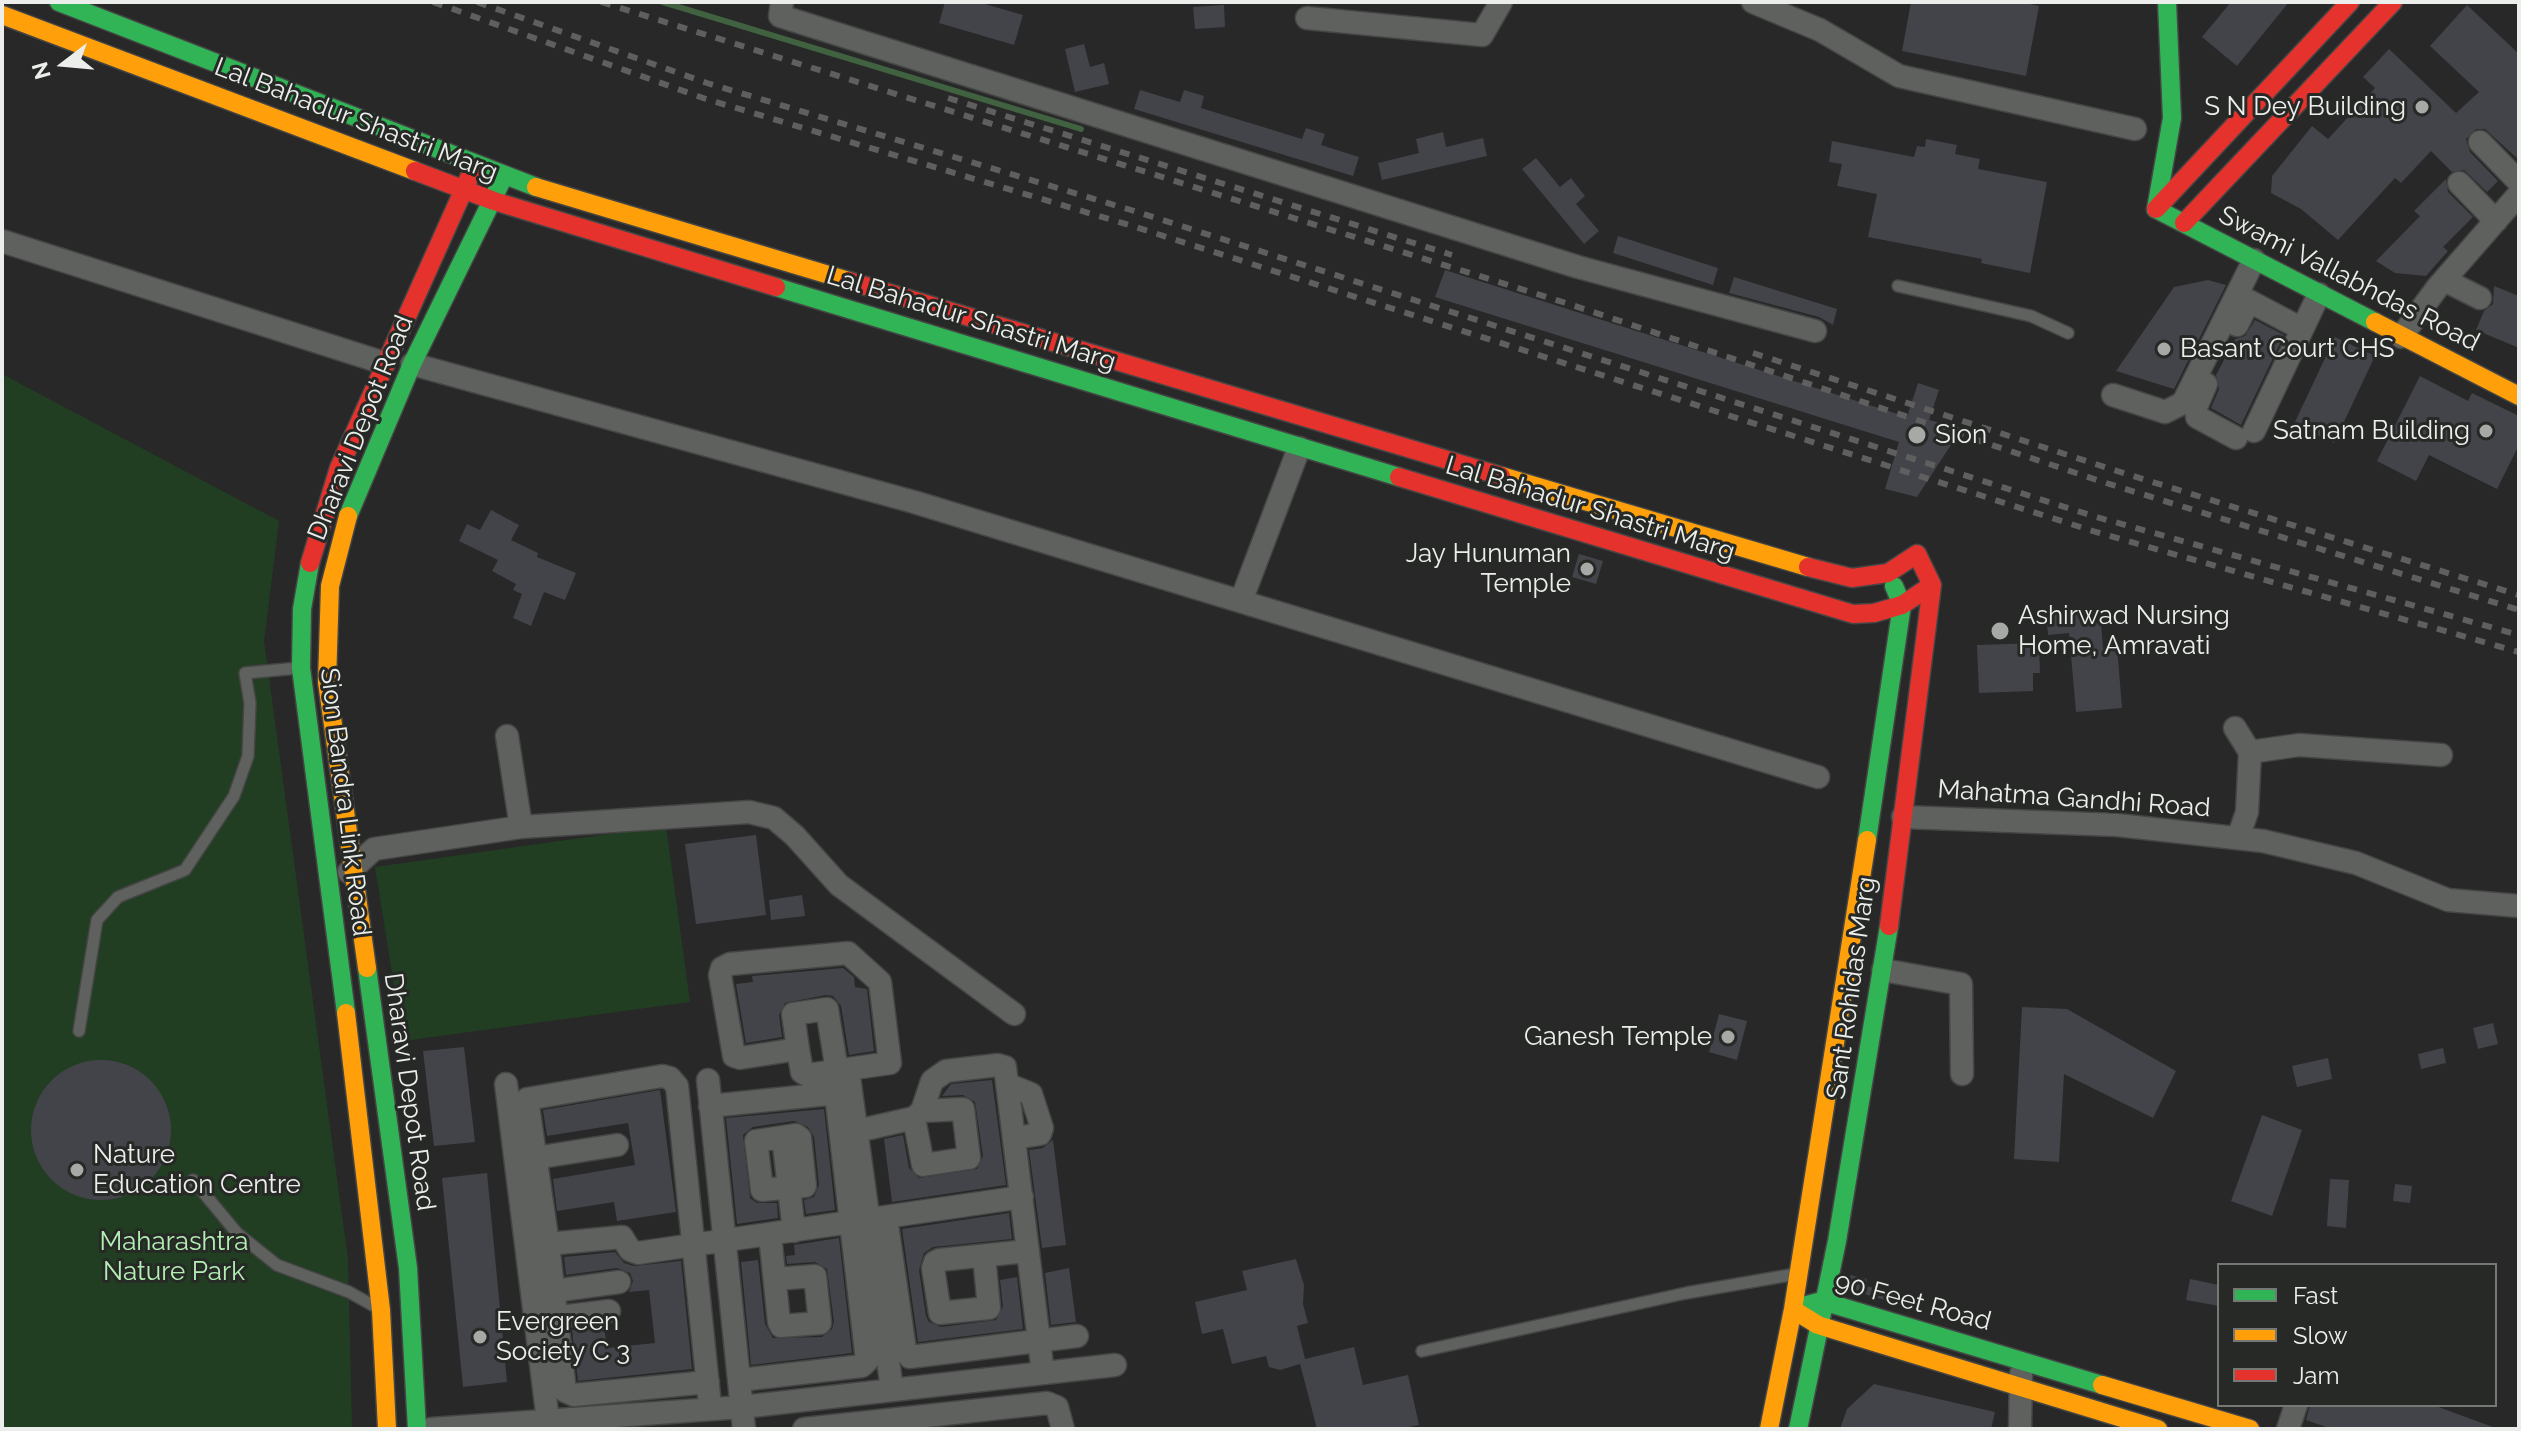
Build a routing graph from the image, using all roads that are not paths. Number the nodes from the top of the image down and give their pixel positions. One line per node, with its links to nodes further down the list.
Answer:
1 (59, 2): 10 (main road, Lal Bahadur Shastri Marg)
2 (782, 2): 32 (street)
3 (1501, 2): 9 (street)
4 (1753, 2): 12 (street)
5 (2167, 2): 21 (main road)
6 (2350, 2): 21 (main road)
7 (2393, 2): 23 (main road)
8 (2, 15): 11 (main road, Lal Bahadur Shastri Marg)
9 (1307, 18)
10 (301, 97): 11 (main road); 14 (main road, Lal Bahadur Shastri Marg)
11 (293, 124): 18 (main road, Lal Bahadur Shastri Marg)
12 (2135, 129)
13 (2480, 142): 16 (street)
14 (475, 165): 15 (main road, Lal Bahadur Shastri Marg); 18 (main road, Sion Bandra Link Road)
15 (503, 177): 20 (main road, Dharavi Depot Road); 37 (main road, Lal Bahadur Shastri Marg)
16 (2519, 182)
17 (2459, 183): 22 (street)
18 (464, 189): 20 (main road, Lal Bahadur Shastri Marg); 35 (main road, Sion Bandra Link Road)
19 (2519, 194): 22 (street)
20 (494, 201): 36 (main road, Dharavi Depot Road); 40 (main road, Lal Bahadur Shastri Marg)
21 (2156, 209): 23 (main road, Swami Vallabhdas Road)
22 (2496, 221): 26 (street)
23 (2184, 223): 25 (main road, Swami Vallabhdas Road)
24 (2, 241): 35 (street)
25 (2260, 263): 28 (main road, Swami Vallabhdas Road); 30 (street); 38 (street)
26 (2444, 280): 29 (street); 34 (street)
27 (1898, 286): 33 (lane)
28 (2319, 294): 31 (street); 34 (main road, Swami Vallabhdas Road)
29 (2480, 298)
30 (2249, 301): 31 (street); 31 (street)
31 (2302, 329)
32 (1815, 331)
33 (2068, 333)
34 (2401, 337): 39 (main road, Swami Vallabhdas Road)
35 (384, 363): 46 (main road, Sion Bandra Link Road)
36 (412, 364): 44 (street); 55 (main road, Dharavi Depot Road)
37 (1221, 393): 40 (main road); 42 (main road, Lal Bahadur Shastri Marg)
38 (2113, 395)
39 (2519, 396)
40 (1212, 420): 41 (main road, Lal Bahadur Shastri Marg)
41 (1299, 448): 44 (street); 45 (main road, Lal Bahadur Shastri Marg)
42 (1888, 573): 43 (main road, Lal Bahadur Shastri Marg); 45 (main road)
43 (1932, 585): 45 (main road, Lal Bahadur Shastri Marg); 52 (main road, Sant Rohidas Marg)
44 (1241, 601): 51 (street)
45 (1902, 605): 58 (main road, Sant Rohidas Marg)
46 (301, 668): 56 (main road, Sion Bandra Link Road); 62 (lane)
47 (2235, 728): 49 (street)
48 (507, 736): 53 (street)
49 (2250, 752): 50 (street); 54 (street)
50 (2441, 755)
51 (1818, 777)
52 (1903, 817): 54 (street, Mahatma Gandhi Road); 59 (main road, Sant Rohidas Marg)
53 (521, 827): 55 (street); 61 (street)
54 (2238, 838): 57 (street, Mahatma Gandhi Road)
55 (352, 872): 56 (street); 116 (main road, Dharavi Depot Road)
56 (328, 874): 92 (main road, Sion Bandra Link Road)
57 (2519, 906)
58 (1852, 937): 59 (main road); 66 (main road, Sant Rohidas Marg)
59 (1887, 942): 60 (main road, Sant Rohidas Marg)
60 (1883, 970): 64 (street); 69 (main road, Sant Rohidas Marg)
61 (1014, 1014)
62 (79, 1031)
63 (798, 1049): 67 (street); 67 (street); 67 (street)
64 (1962, 1074)
65 (708, 1080): 70 (street)
66 (1828, 1080): 69 (main road); 86 (main road, Sant Rohidas Marg)
67 (843, 1082): 70 (street); 71 (street); 76 (street)
68 (506, 1084): 74 (street)
69 (1864, 1087): 90 (main road, Sant Rohidas Marg)
70 (710, 1106): 81 (street)
71 (857, 1131): 76 (street); 77 (street)
72 (783, 1137): 79 (street)
73 (617, 1145): 74 (street)
74 (526, 1160): 82 (street); 83 (street); 94 (street)
75 (193, 1180): 92 (lane)
76 (856, 1186): 78 (street)
77 (1022, 1197): 78 (street); 84 (street)
78 (869, 1220): 79 (street); 96 (street)
79 (794, 1231): 80 (street)
80 (770, 1235): 81 (street); 87 (street)
81 (725, 1242): 83 (street); 103 (street)
82 (548, 1244): 83 (street); 89 (street)
83 (694, 1245): 104 (street)
84 (1028, 1251): 85 (street); 98 (street)
85 (984, 1256)
86 (1796, 1274): 91 (main road, Sant Rohidas Marg); 99 (lane)
87 (775, 1279)
88 (619, 1282): 89 (street)
89 (554, 1291): 94 (street)
90 (1822, 1301): 91 (main road, 90 Feet Road); 95 (main road, Sant Rohidas Marg); 100 (main road, 90 Feet Road)
91 (1793, 1309): 95 (main road, 90 Feet Road); 120 (main road, Sant Rohidas Marg)
92 (381, 1310): 115 (main road, Sion Bandra Link Road)
93 (609, 1311): 94 (street)
94 (547, 1318): 104 (street); 112 (street)
95 (1818, 1325): 106 (main road, 90 Feet Road); 121 (main road, Sant Rohidas Marg)
96 (883, 1330): 98 (street); 103 (street); 107 (street)
97 (1077, 1336): 98 (street)
98 (1039, 1341): 102 (street)
99 (1422, 1351)
100 (2023, 1360): 106 (street); 114 (main road, 90 Feet Road)
101 (1115, 1365): 102 (street)
102 (1043, 1373): 105 (street)
103 (740, 1380): 110 (street)
104 (708, 1382): 109 (street)
105 (937, 1385): 107 (street); 111 (street)
106 (2019, 1386): 113 (main road, 90 Feet Road); 122 (street)
107 (892, 1389): 110 (street)
108 (2295, 1407): 124 (street)
109 (711, 1409): 110 (street); 112 (street)
110 (743, 1418)
111 (944, 1420): 118 (street); 119 (street)
112 (559, 1424): 117 (street)
113 (2124, 1424): 123 (main road, 90 Feet Road)
114 (2246, 1428)
115 (387, 1429)
116 (417, 1429)
117 (431, 1429)
118 (804, 1429)
119 (1063, 1429)
120 (1769, 1429)
121 (1798, 1429)
122 (2020, 1429)
123 (2158, 1429)
124 (2288, 1429)

